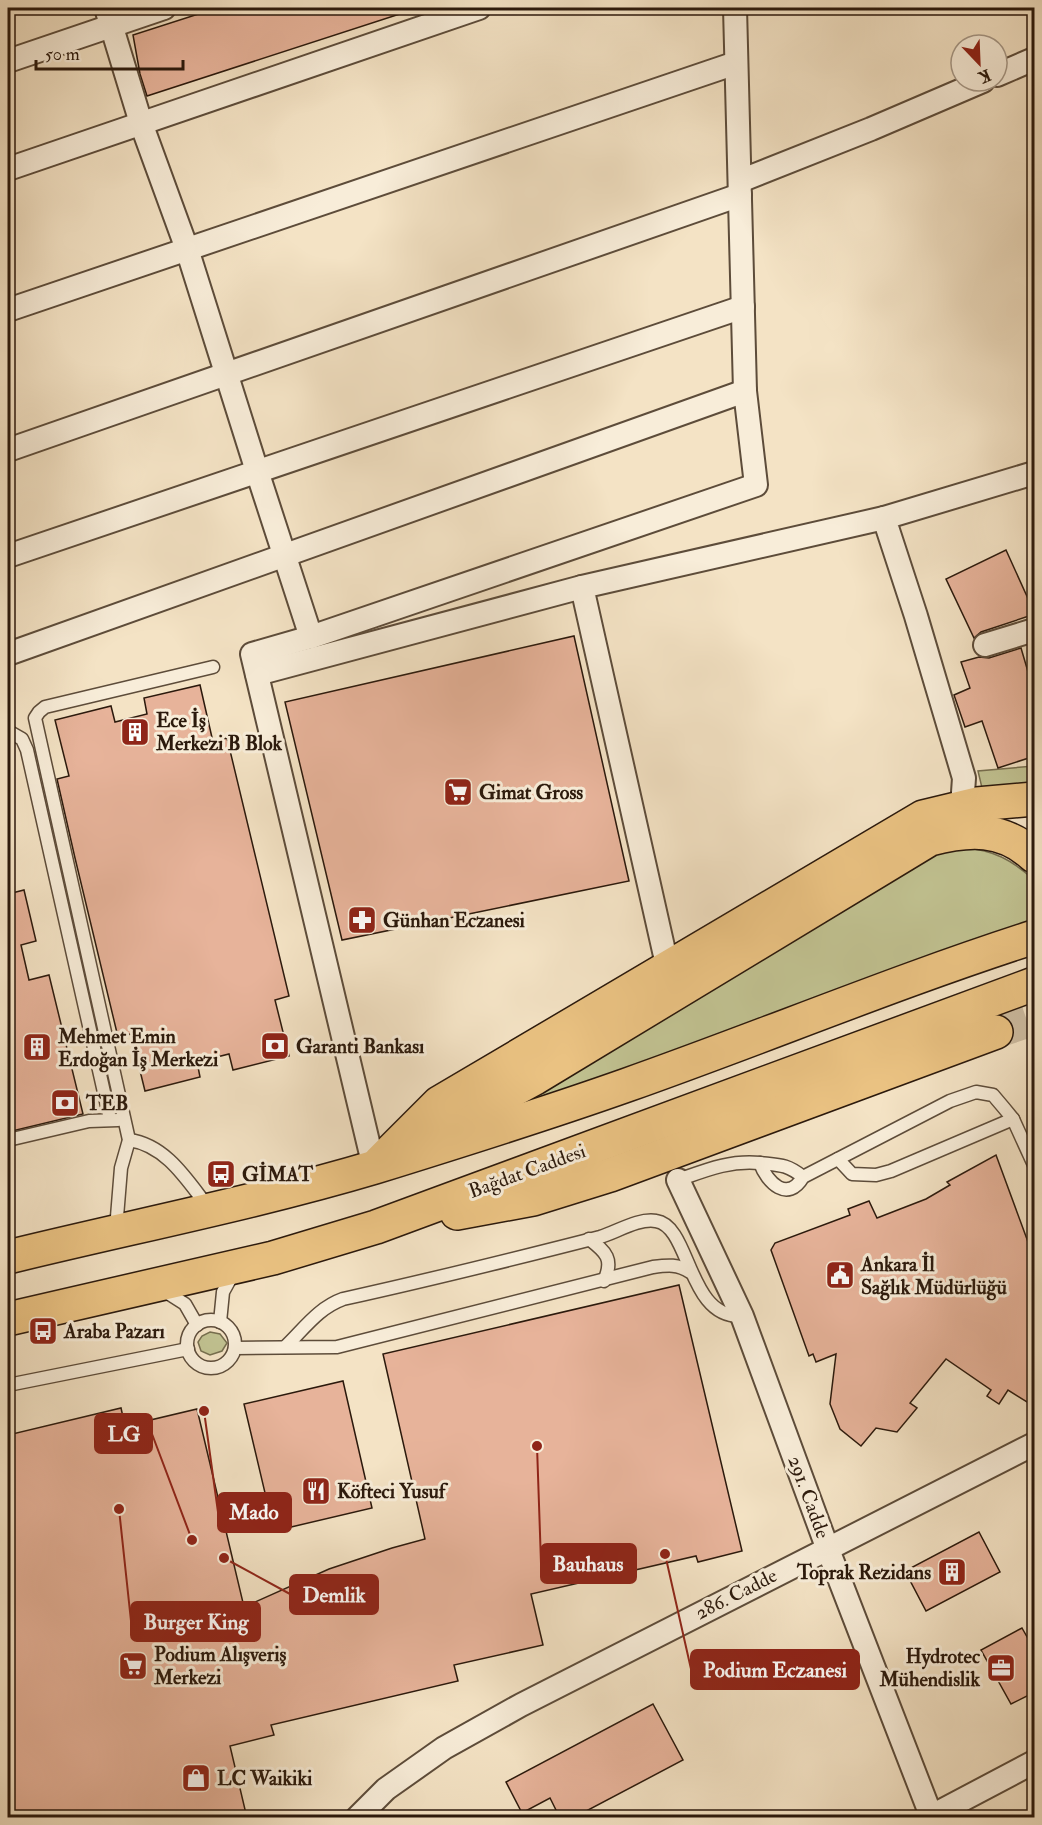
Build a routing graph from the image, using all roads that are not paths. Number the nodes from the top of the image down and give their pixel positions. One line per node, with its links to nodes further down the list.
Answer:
1 (164, 8): 4 (street)
2 (479, 8): 10 (street)
3 (735, 8): 7 (street)
4 (108, 16): 6 (street); 10 (street)
5 (1035, 59): 8 (street)
6 (8, 61)
7 (736, 63): 12 (street); 13 (street)
8 (1009, 70)
9 (955, 93): 12 (street)
10 (141, 123): 11 (street); 13 (street)
11 (8, 169)
12 (740, 188): 14 (street); 16 (street)
13 (187, 249): 15 (street); 16 (street)
14 (743, 307): 17 (street); 19 (street)
15 (8, 310)
16 (226, 374): 18 (street); 19 (street)
17 (745, 391): 23 (street); 26 (street)
18 (8, 450)
19 (257, 471): 22 (street); 23 (street)
20 (1035, 473): 21 (street)
21 (884, 518): 24 (street); 33 (street)
22 (8, 556)
23 (286, 556): 26 (street); 28 (street)
24 (582, 587): 30 (street); 36 (street)
25 (1035, 630): 27 (street)
26 (311, 637): 30 (street)
27 (985, 645)
28 (8, 654)
29 (213, 667): 41 (lane)
30 (257, 674): 47 (street)
31 (8, 730): 39 (lane)
32 (1035, 799): 33 (main road)
33 (962, 807): 36 (main road)
34 (1035, 856): 47 (main road)
35 (1028, 938): 47 (main road)
36 (668, 969): 47 (main road)
37 (1034, 984): 51 (main road, Bağdat Caddesi)
38 (996, 1032): 51 (main road)
39 (110, 1119): 41 (lane); 42 (lane)
40 (1013, 1119): 44 (lane); 44 (lane); 46 (lane)
41 (125, 1120): 43 (lane)
42 (8, 1140)
43 (129, 1140): 50 (lane); 52 (lane)
44 (838, 1159): 48 (lane)
45 (760, 1163): 48 (lane); 48 (lane); 49 (lane)
46 (1035, 1165)
47 (374, 1167): 50 (main road)
48 (803, 1177)
49 (678, 1180): 59 (street, 291. Cadde)
50 (211, 1210): 52 (main road)
51 (376, 1227): 55 (main road, Bağdat Caddesi)
52 (116, 1230): 54 (main road)
53 (589, 1239): 56 (lane); 57 (lane); 63 (lane)
54 (8, 1257)
55 (238, 1266): 58 (main road, Bağdat Caddesi); 61 (lane)
56 (690, 1272): 57 (lane); 59 (lane)
57 (604, 1281): 63 (lane)
58 (154, 1286): 60 (main road, Bağdat Caddesi); 62 (lane)
59 (742, 1316): 68 (street, 291. Cadde)
60 (8, 1319)
61 (220, 1322): 62 (lane); 64 (lane)
62 (197, 1325): 65 (lane)
63 (285, 1347): 64 (lane)
64 (235, 1348): 65 (lane)
65 (188, 1349): 66 (lane)
66 (8, 1385)
67 (1035, 1444): 68 (street, 286. Cadde)
68 (827, 1547): 70 (street, 291. Cadde); 71 (street, 286. Cadde)
69 (1035, 1762): 70 (street)
70 (931, 1817)
71 (357, 1818)

